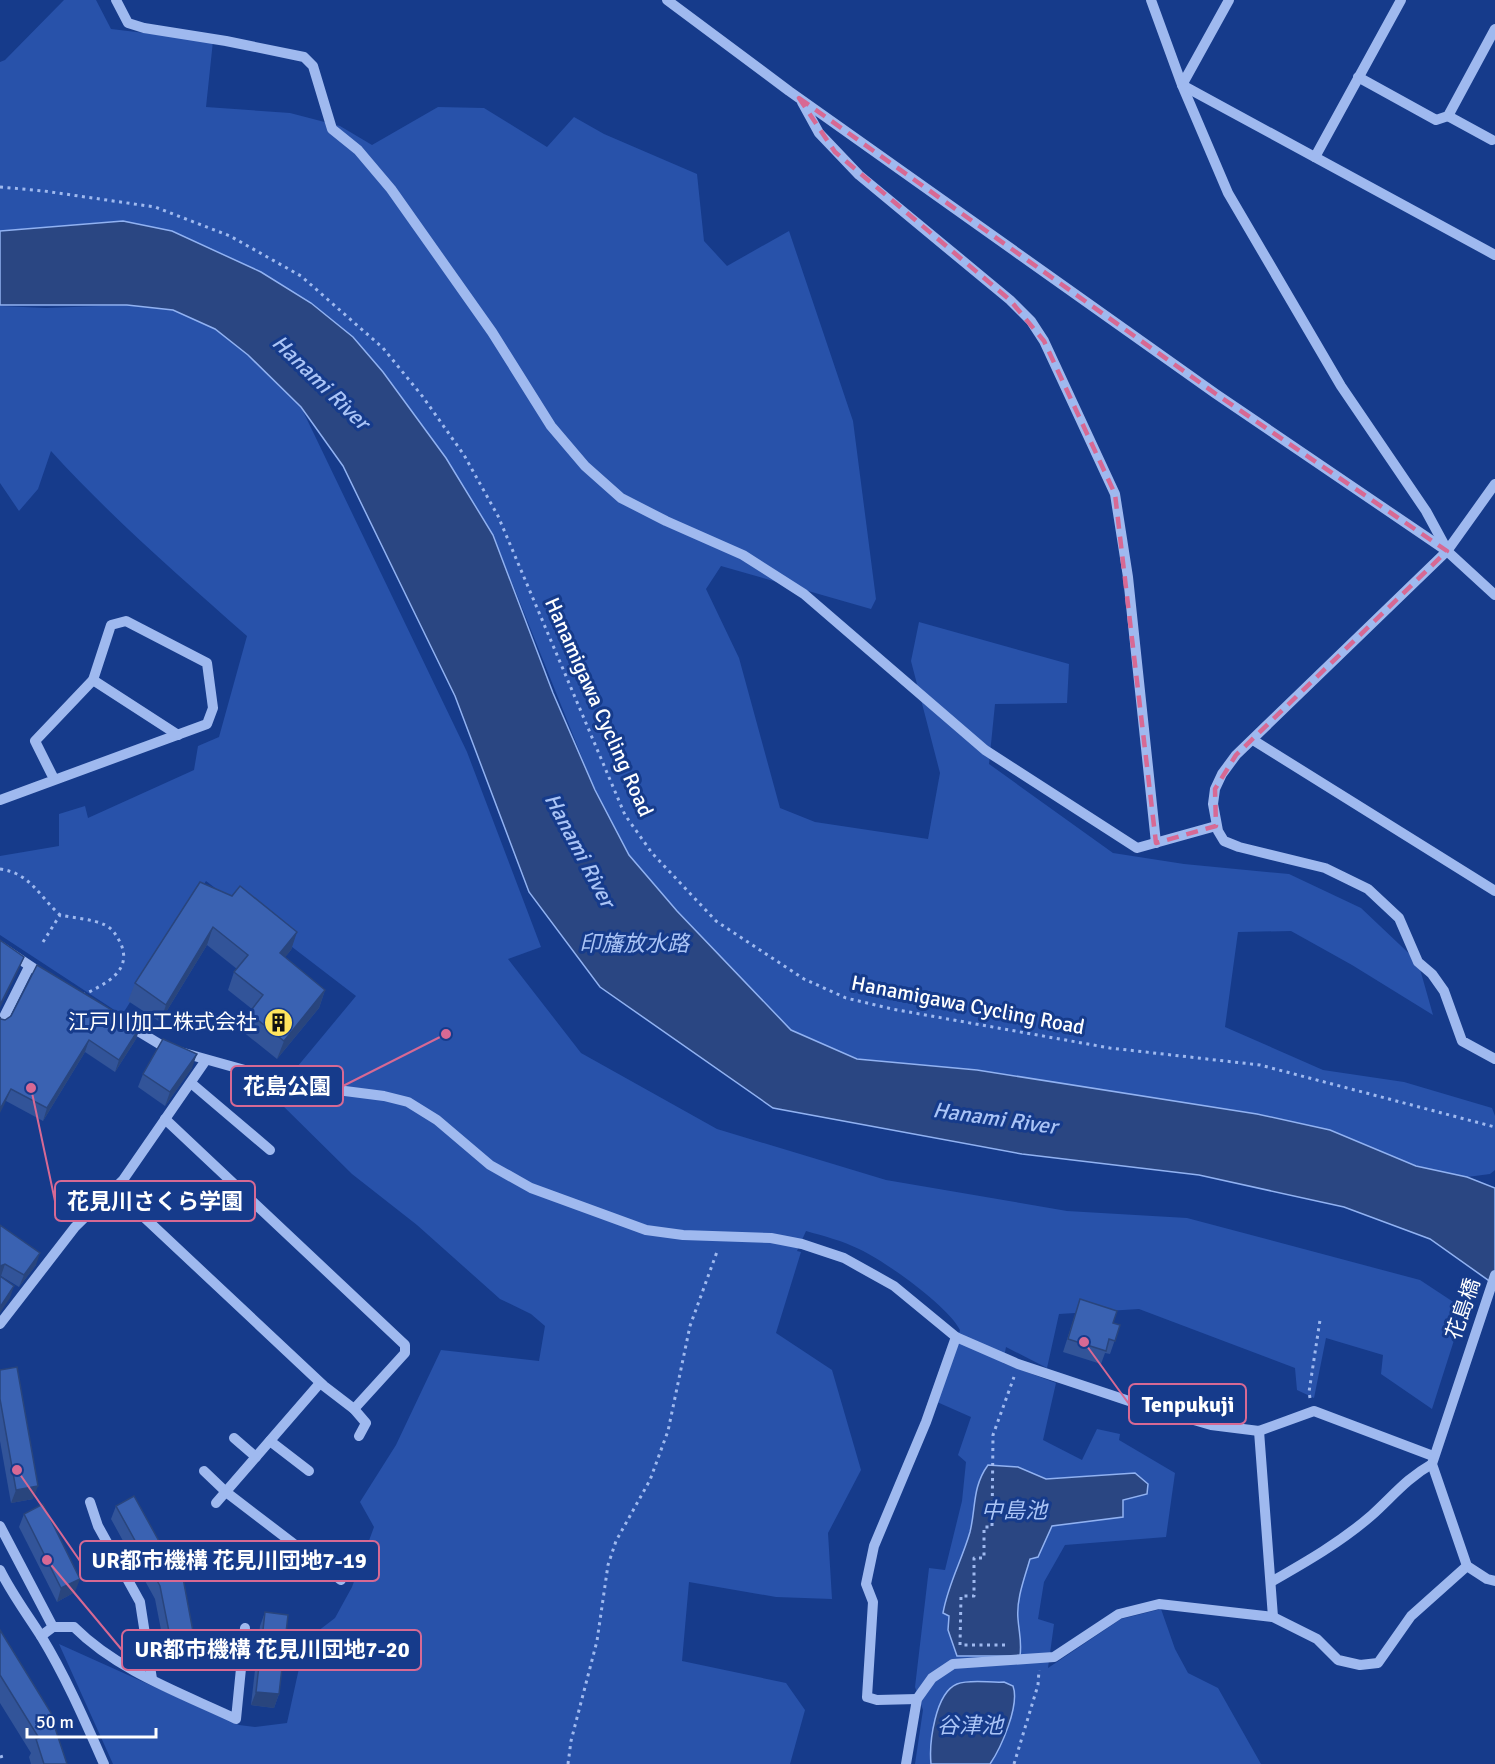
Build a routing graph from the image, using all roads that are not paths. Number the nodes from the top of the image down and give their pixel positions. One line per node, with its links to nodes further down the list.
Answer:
1 (116, 0): 24 (street)
2 (667, 0): 9 (street)
3 (1151, 0): 8 (street)
4 (1229, 0): 8 (street)
5 (1401, 0): 7 (street)
6 (1495, 29): 10 (street)
7 (1358, 77): 10 (street); 12 (street)
8 (1182, 85): 12 (street); 16 (street)
9 (799, 98): 16 (street); 24 (street)
10 (1448, 116): 11 (street)
11 (1492, 140)
12 (1315, 157): 13 (street)
13 (1495, 255)
14 (1495, 484): 15 (street)
15 (1491, 501): 16 (street)
16 (1447, 551): 17 (street); 20 (street)
17 (1495, 595)
18 (93, 680): 19 (street); 19 (street); 21 (street)
19 (178, 735): 21 (street)
20 (1253, 740): 23 (street); 25 (street)
21 (54, 779): 22 (street)
22 (0, 800)
23 (1216, 826): 24 (street); 31 (street)
24 (1156, 843)
25 (1495, 891)
26 (0, 946): 27 (street)
27 (29, 967): 28 (street); 30 (street)
28 (79, 997)
29 (119, 1020): 32 (street)
30 (0, 1025)
31 (1495, 1059)
32 (206, 1060): 33 (street); 41 (street)
33 (191, 1083): 34 (street); 35 (street)
34 (165, 1119): 36 (street); 43 (street)
35 (270, 1150)
36 (114, 1189): 39 (street); 42 (street)
37 (1495, 1275): 49 (street, 花島橋)
38 (10, 1289): 39 (street)
39 (20, 1296): 40 (street)
40 (0, 1324)
41 (956, 1337): 44 (street); 66 (street)
42 (320, 1383): 43 (street); 47 (street)
43 (354, 1409): 45 (street)
44 (1259, 1431): 49 (street); 60 (street)
45 (359, 1436)
46 (234, 1438): 48 (street)
47 (270, 1441): 48 (street); 51 (street)
48 (256, 1457): 52 (street)
49 (1433, 1460): 56 (street); 60 (street)
50 (204, 1471): 52 (street)
51 (309, 1471)
52 (226, 1492): 54 (street); 58 (street)
53 (90, 1502): 65 (street)
54 (216, 1503)
55 (0, 1526): 62 (street)
56 (1467, 1566): 59 (street); 61 (street)
57 (0, 1570): 64 (street)
58 (341, 1580)
59 (1495, 1581)
60 (1270, 1582): 61 (street)
61 (1273, 1617): 66 (street)
62 (53, 1627): 64 (street); 65 (street)
63 (245, 1629): 65 (street)
64 (41, 1636): 67 (street)
65 (152, 1679)
66 (917, 1699): 68 (street)
67 (104, 1764)
68 (906, 1764)

